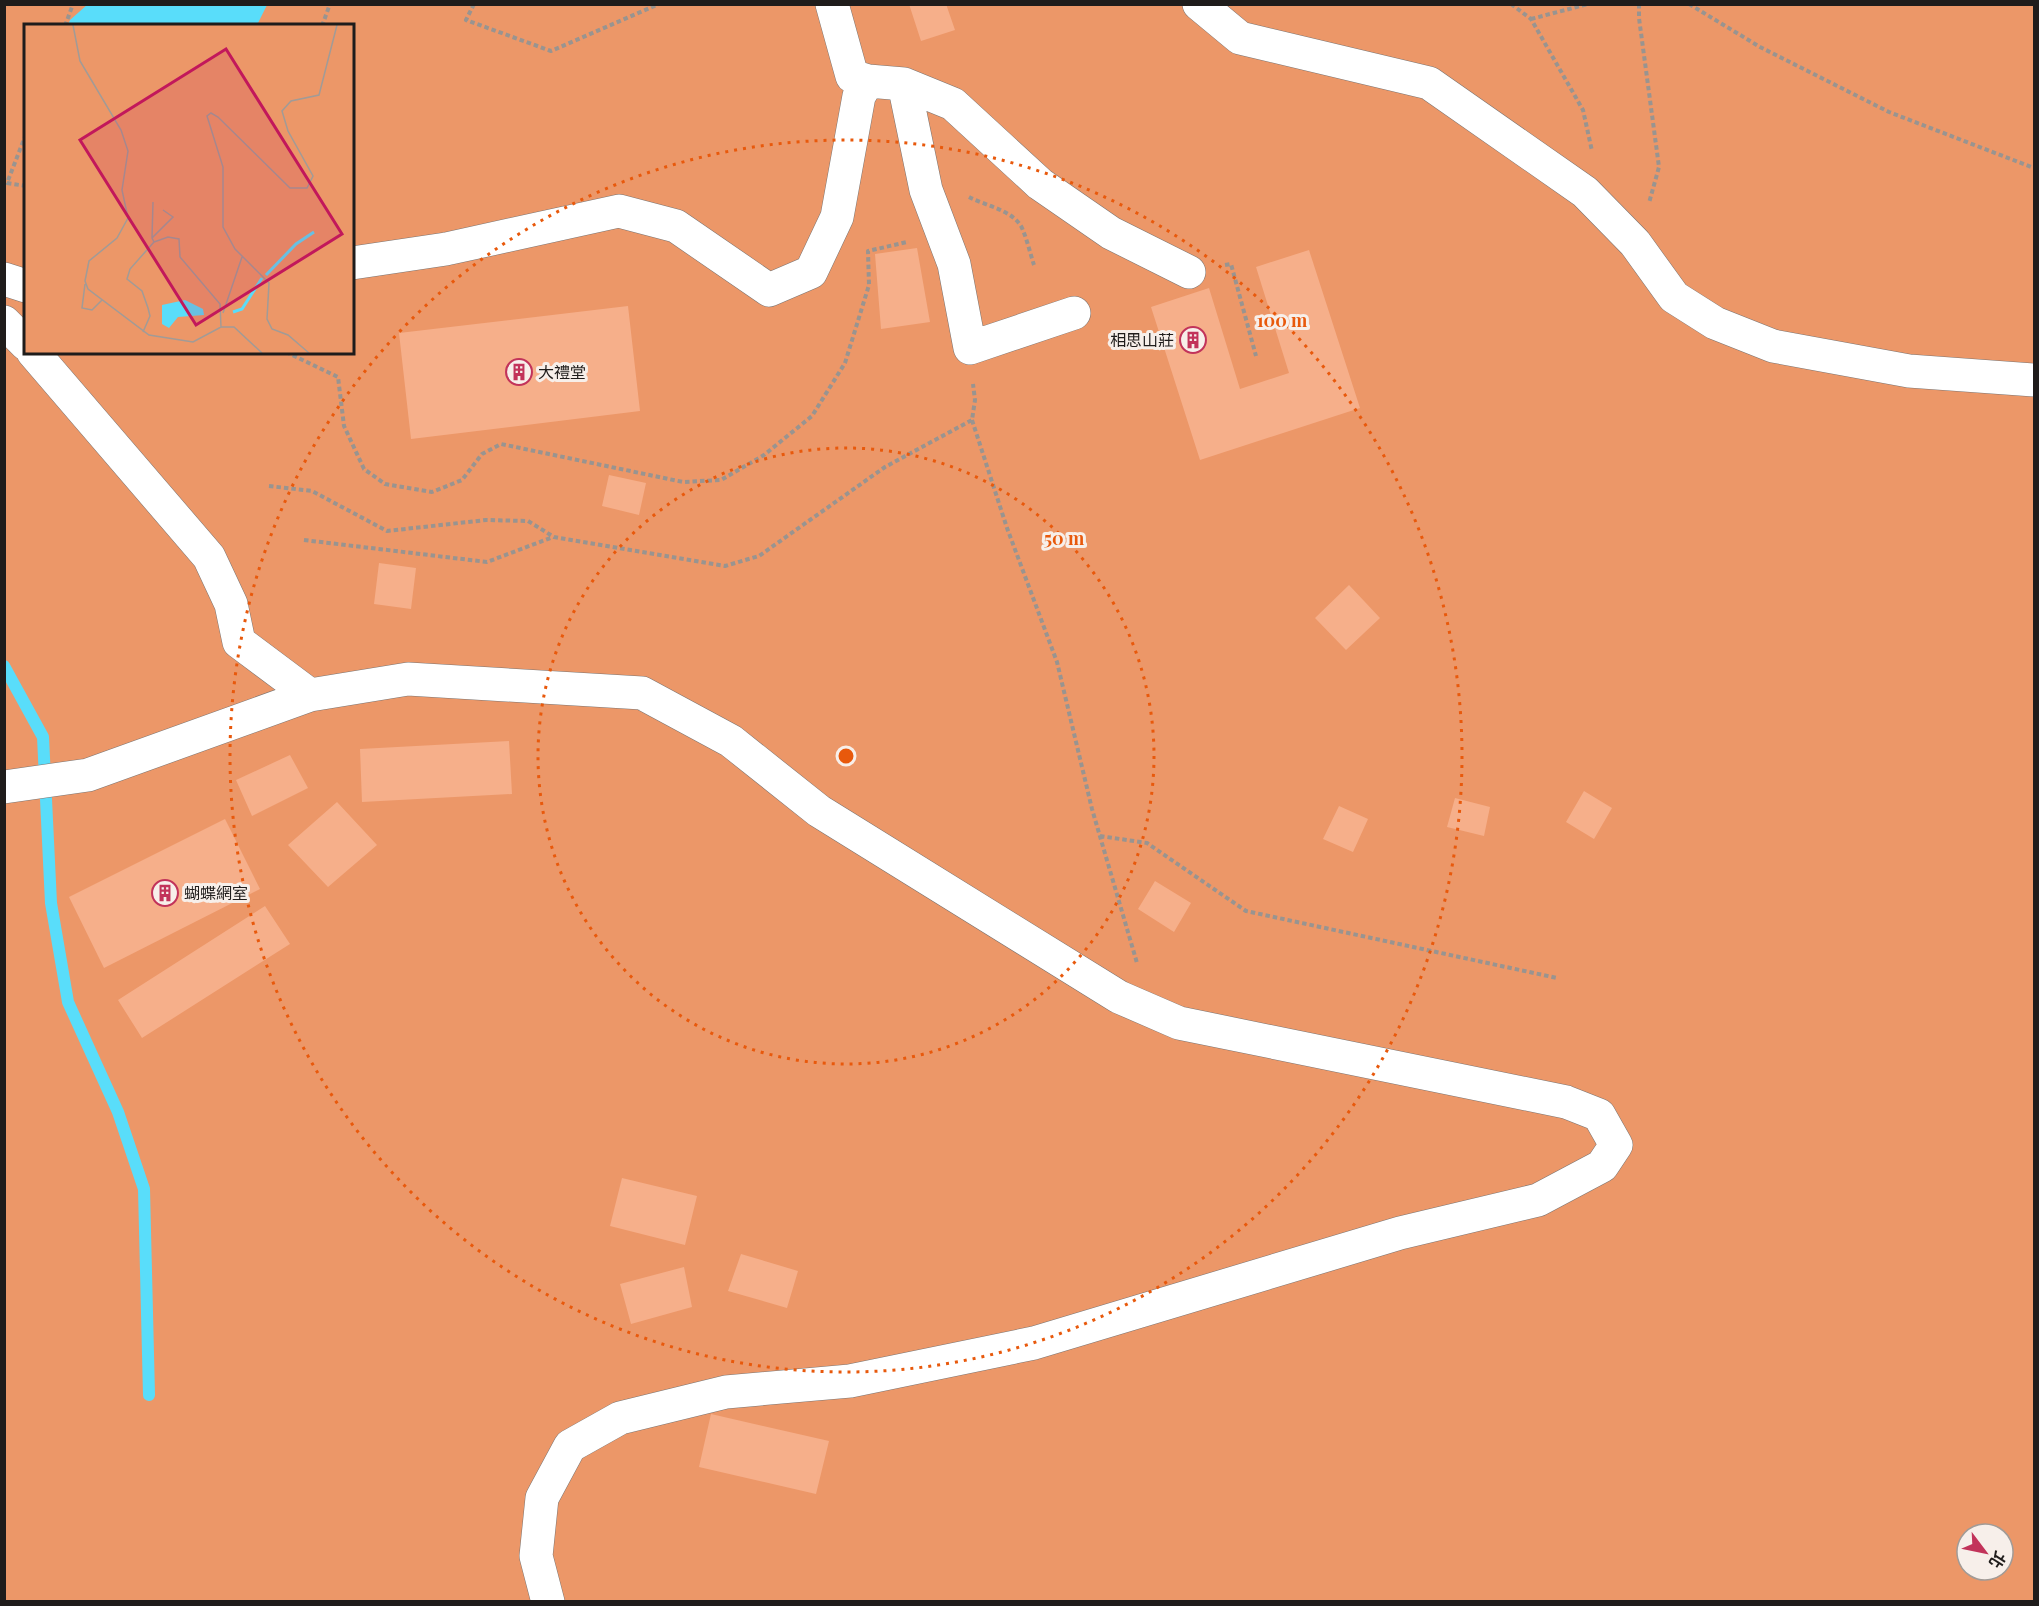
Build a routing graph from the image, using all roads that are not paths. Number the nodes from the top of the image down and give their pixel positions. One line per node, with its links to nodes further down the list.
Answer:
1 (832, 4): 3 (street)
2 (1200, 4): 13 (street)
3 (868, 81): 4 (street); 5 (street)
4 (904, 84): 6 (street); 9 (street)
5 (354, 263)
6 (1189, 272)
7 (4, 279): 8 (street)
8 (24, 285)
9 (1074, 313)
10 (4, 322): 11 (street)
11 (24, 342)
12 (35, 354): 14 (street)
13 (2034, 380)
14 (310, 695): 15 (street); 16 (street)
15 (4, 786)
16 (548, 1602)

